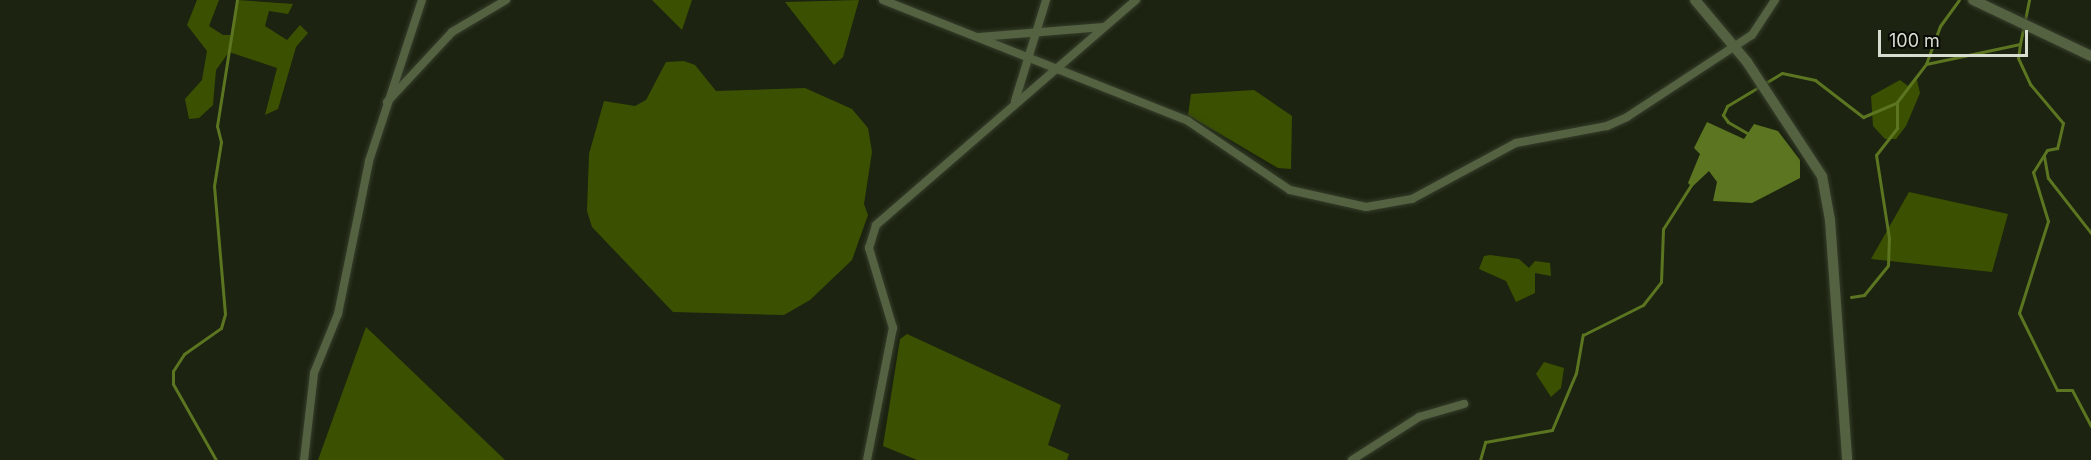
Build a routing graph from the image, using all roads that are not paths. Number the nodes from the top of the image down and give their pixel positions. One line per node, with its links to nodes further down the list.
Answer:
1 (422, 0): 17 (street)
2 (506, 0): 17 (street)
3 (883, 0): 11 (street)
4 (1046, 0): 10 (street)
5 (1136, 0): 9 (street)
6 (1695, 0): 12 (street)
7 (1775, 0): 12 (street)
8 (1973, 0): 13 (street)
9 (1104, 27): 10 (street); 15 (street)
10 (1038, 33): 11 (street); 14 (street)
11 (973, 36): 14 (street)
12 (1733, 45): 15 (street); 22 (street)
13 (2091, 56)
14 (1030, 62): 15 (street); 16 (street)
15 (1059, 66): 16 (street)
16 (1014, 104): 20 (street)
17 (385, 105): 19 (street)
18 (1464, 404): 21 (street)
19 (304, 460)
20 (867, 460)
21 (1352, 460)
22 (1847, 460)

